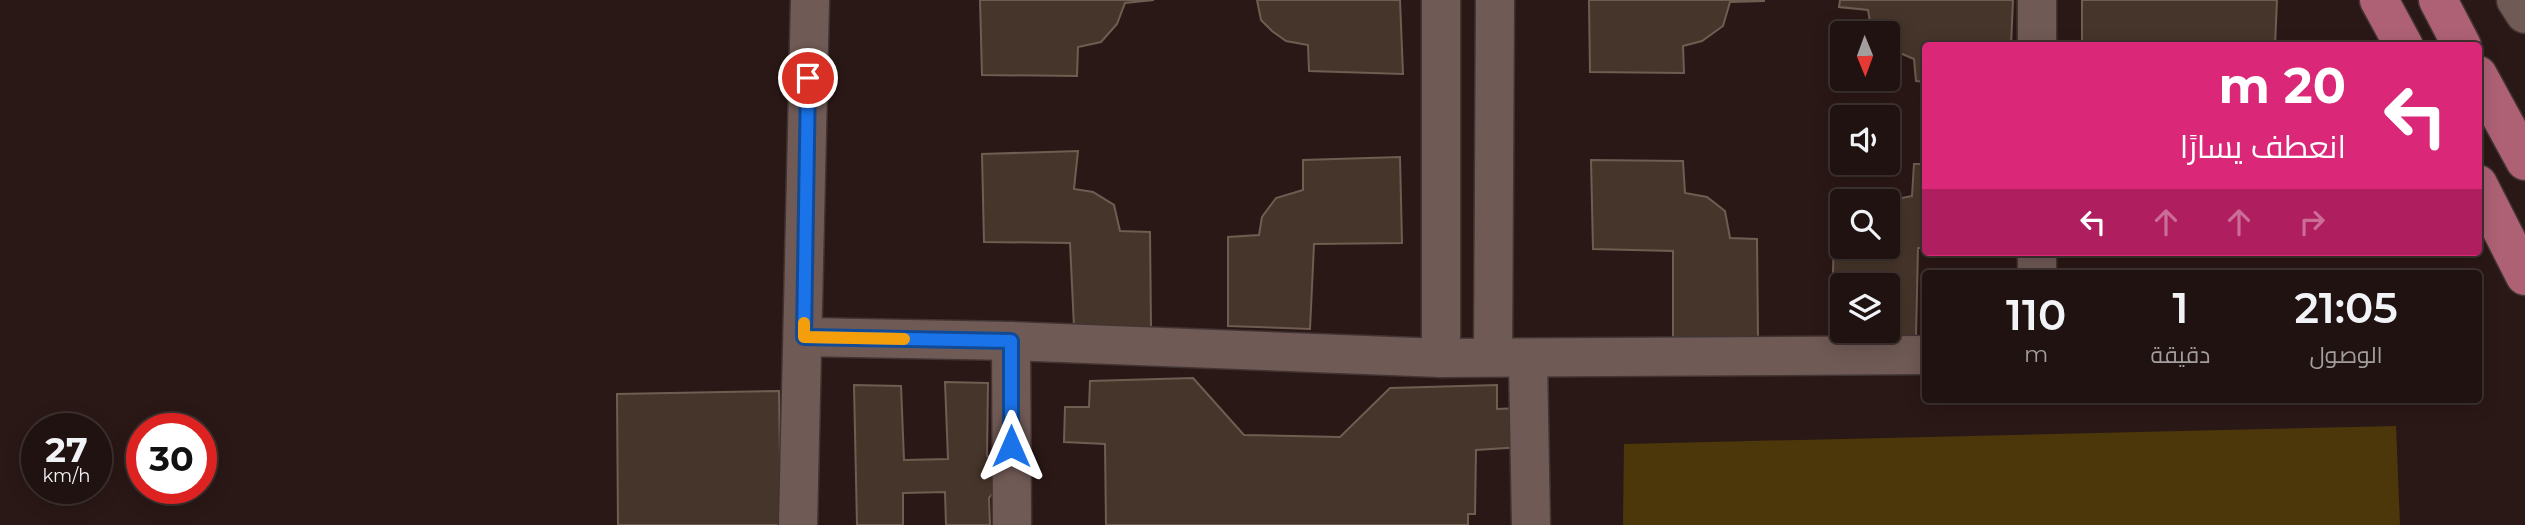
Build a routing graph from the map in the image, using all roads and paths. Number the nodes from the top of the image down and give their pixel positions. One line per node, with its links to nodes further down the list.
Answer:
1 (810, 0): 14 (street)
2 (1441, 0): 17 (street)
3 (1495, 0): 18 (street)
4 (2038, 0): 7 (street)
5 (2379, 0): 8 (highway)
6 (2438, 0): 9 (highway)
7 (2037, 42)
8 (2402, 42)
9 (2460, 42)
10 (2482, 82): 11 (highway)
11 (2525, 161)
12 (2482, 192): 13 (highway)
13 (2525, 276)
14 (804, 337): 15 (street); 19 (street)
15 (1011, 341): 17 (street); 20 (street)
16 (1922, 355): 18 (street)
17 (1441, 358): 18 (street)
18 (1511, 358): 21 (street)
19 (798, 525)
20 (1012, 525)
21 (1531, 525)

